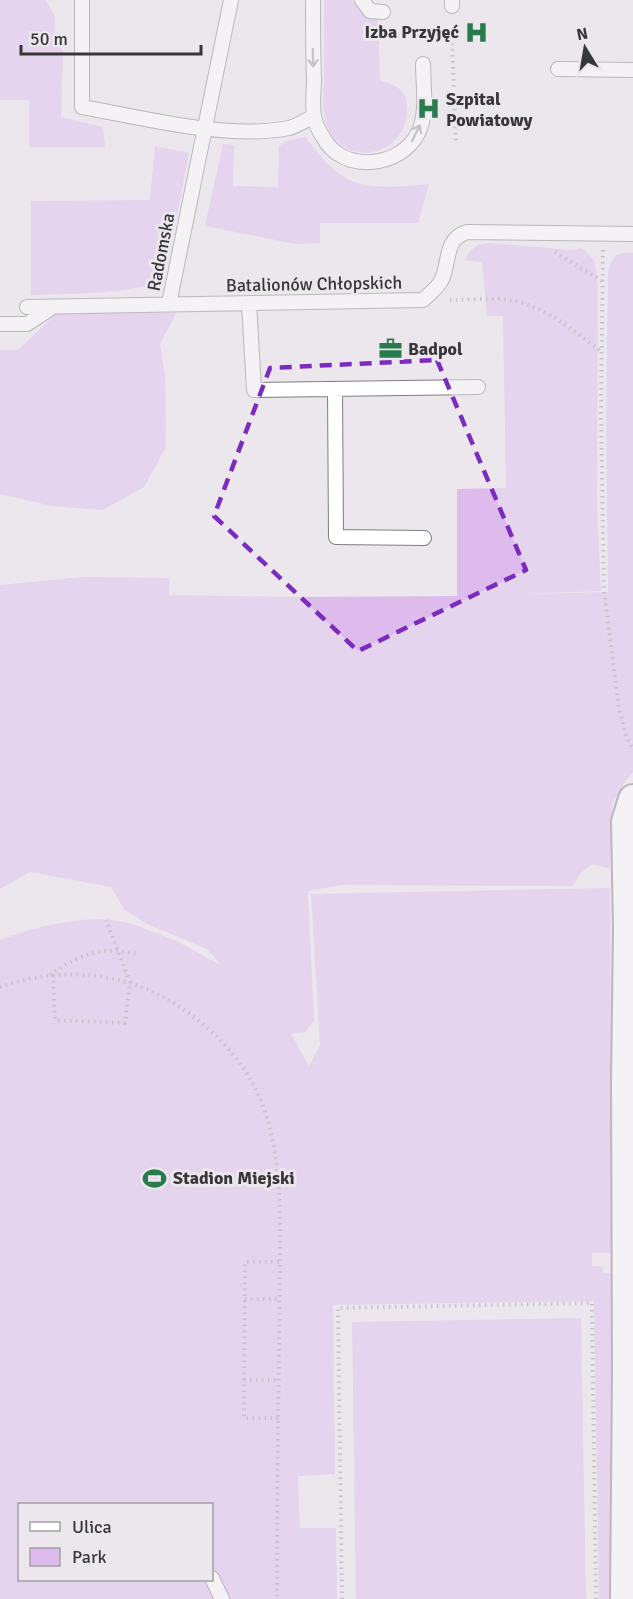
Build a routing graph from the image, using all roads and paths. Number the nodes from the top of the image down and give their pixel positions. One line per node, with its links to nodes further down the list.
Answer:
1 (82, 0): 11 (lane)
2 (231, 0): 11 (lane, Radomska)
3 (313, 0): 10 (lane, one-way to 10)
4 (362, 0): 5 (lane)
5 (383, 12)
6 (452, 43): 12 (path)
7 (423, 64): 10 (lane, one-way to 7)
8 (558, 69): 9 (lane)
9 (633, 70)
10 (314, 116): 11 (lane)
11 (204, 129): 19 (lane, Radomska)
12 (456, 143)
13 (524, 232): 14 (lane, Batalionów Chłopskich); 16 (path); 17 (lane, Batalionów Chłopskich)
14 (604, 234): 15 (lane, Batalionów Chłopskich); 16 (path)
15 (633, 234)
16 (602, 281): 23 (path)
17 (423, 300): 18 (lane, Batalionów Chłopskich); 23 (path)
18 (249, 303): 19 (lane, Batalionów Chłopskich); 25 (lane)
19 (169, 304): 20 (lane, Radomska)
20 (54, 306): 21 (lane, Radomska); 22 (lane)
21 (27, 307)
22 (0, 324)
23 (602, 353): 27 (path)
24 (478, 387): 25 (lane)
25 (335, 389): 26 (lane)
26 (424, 538)
27 (633, 750)
28 (633, 799): 38 (street)
29 (106, 920): 30 (path)
30 (118, 950): 31 (path); 32 (path); 33 (path)
31 (139, 954)
32 (52, 975): 33 (path); 33 (path); 34 (path)
33 (130, 982): 35 (path)
34 (0, 987)
35 (280, 1262): 36 (path); 37 (path)
36 (245, 1299): 37 (path); 39 (path)
37 (280, 1299): 40 (path)
38 (630, 1372): 42 (street)
39 (244, 1380): 40 (path); 41 (path)
40 (279, 1380): 41 (path)
41 (278, 1418): 45 (path)
42 (629, 1546): 48 (street)
43 (213, 1580): 44 (lane)
44 (222, 1599)
45 (277, 1599)
46 (342, 1599): 47 (path)
47 (596, 1599)
48 (625, 1599)

